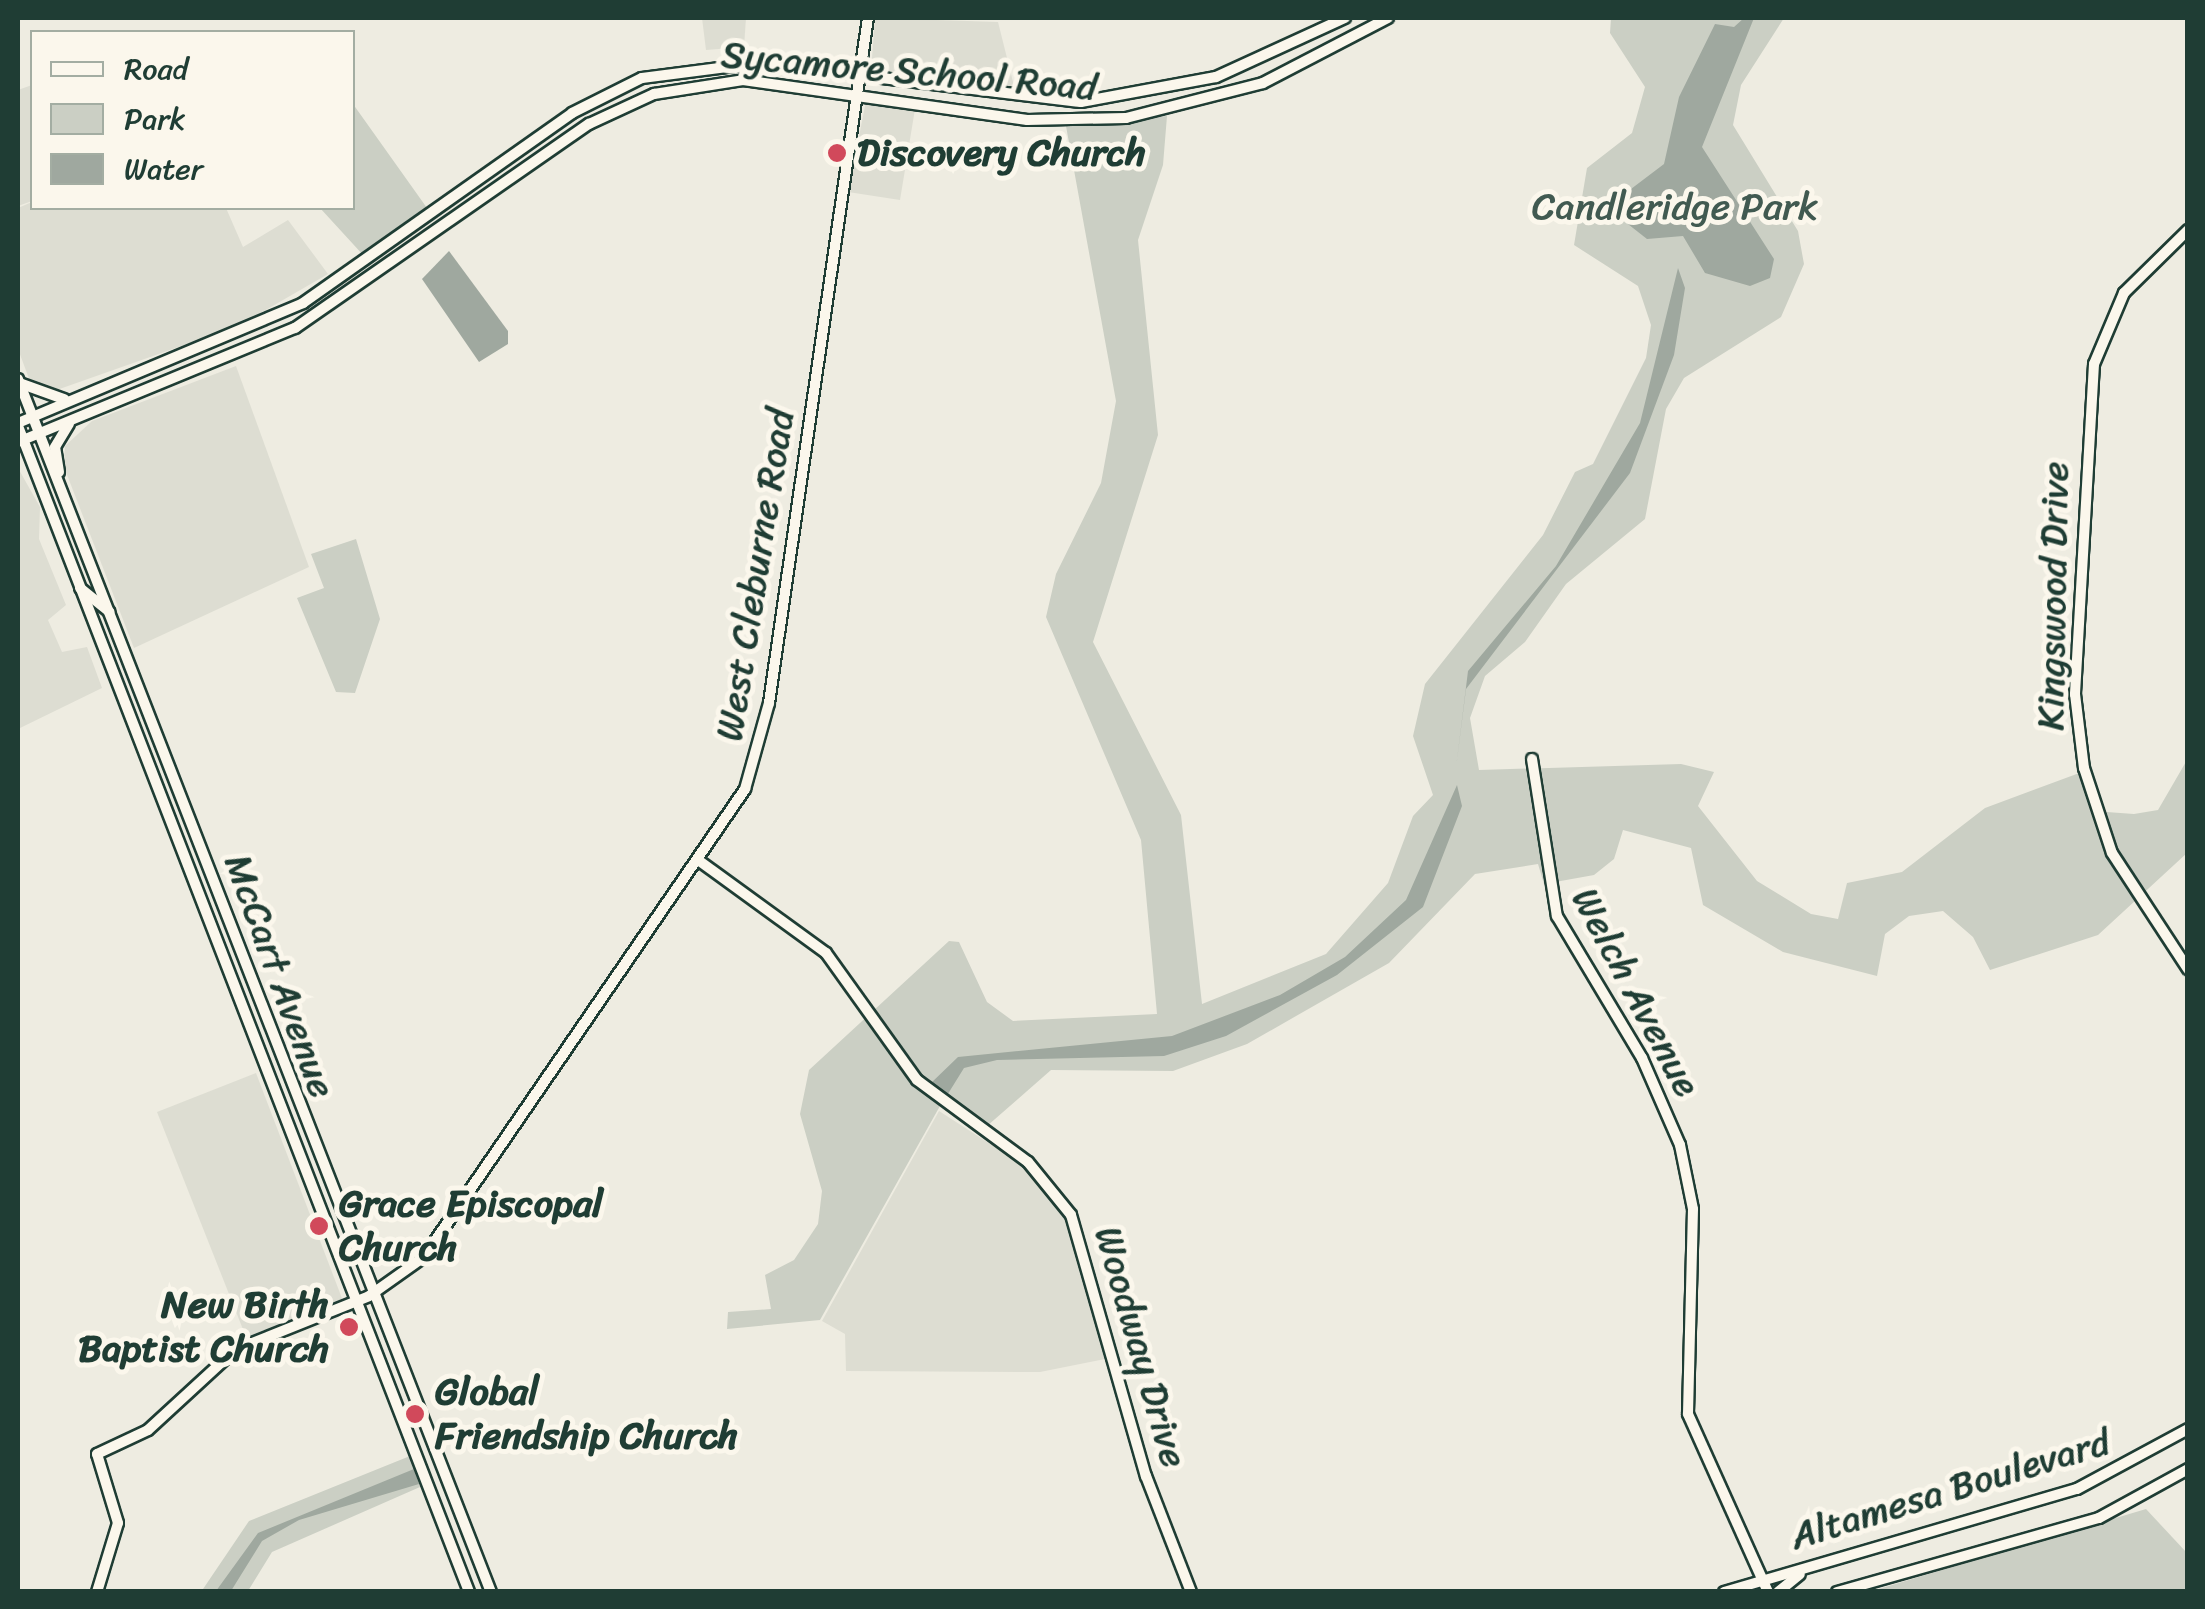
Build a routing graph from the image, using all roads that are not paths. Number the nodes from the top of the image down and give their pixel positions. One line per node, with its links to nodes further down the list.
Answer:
1 (868, 18): 4 (main road, West Cleburne Road)
2 (1345, 18): 4 (main road, Sycamore School Road)
3 (1388, 18): 5 (main road, Sycamore School Road)
4 (860, 76): 5 (main road, West Cleburne Road); 6 (main road, Sycamore School Road)
5 (856, 95): 7 (main road, Sycamore School Road); 28 (main road, West Cleburne Road)
6 (542, 133): 7 (main road); 9 (main road, Sycamore School Road)
7 (554, 149): 10 (main road, Sycamore School Road)
8 (2188, 230): 29 (main road, Kingswood Drive)
9 (328, 288): 10 (main road); 11 (main road, Sycamore School Road)
10 (337, 304): 13 (main road, Sycamore School Road)
11 (164, 366): 13 (main road); 14 (main road, Sycamore School Road)
12 (18, 380): 14 (main road); 15 (main road, McCart Avenue)
13 (169, 383): 16 (main road, Sycamore School Road)
14 (85, 396): 15 (main road, Sycamore School Road)
15 (32, 417): 17 (main road, Sycamore School Road); 18 (main road, McCart Avenue)
16 (70, 423): 18 (main road, Sycamore School Road); 22 (main road)
17 (18, 424): 19 (main road, McCart Avenue)
18 (39, 434): 19 (main road, Sycamore School Road); 22 (main road, McCart Avenue)
19 (20, 441): 21 (main road, McCart Avenue)
20 (18, 460): 21 (main road)
21 (34, 471): 23 (main road, McCart Avenue)
22 (60, 488): 24 (main road, McCart Avenue)
23 (80, 587): 24 (main road); 25 (main road, McCart Avenue)
24 (110, 612): 26 (main road, McCart Avenue)
25 (92, 618): 26 (main road); 31 (main road, McCart Avenue)
26 (120, 640): 30 (main road, McCart Avenue)
27 (1532, 759): 39 (main road, Welch Avenue)
28 (698, 860): 32 (main road, West Cleburne Road); 43 (main road, Woodway Drive)
29 (2188, 969)
30 (318, 1166): 31 (main road); 32 (main road, McCart Avenue)
31 (300, 1172): 33 (main road, McCart Avenue)
32 (369, 1296): 33 (main road, West Cleburne Road); 34 (main road, McCart Avenue)
33 (352, 1303): 35 (main road, McCart Avenue); 40 (main road, West Cleburne Road)
34 (412, 1387): 35 (main road); 42 (main road, McCart Avenue)
35 (394, 1394): 41 (main road, McCart Avenue)
36 (2188, 1428): 38 (main road, Altamesa Boulevard)
37 (2188, 1469): 46 (main road, Altamesa Boulevard)
38 (1828, 1560): 39 (main road, Altamesa Boulevard); 45 (main road)
39 (1766, 1587): 44 (main road, Altamesa Boulevard)
40 (97, 1592)
41 (469, 1592)
42 (491, 1592)
43 (1191, 1592)
44 (1724, 1592)
45 (1778, 1592)
46 (1837, 1592)

